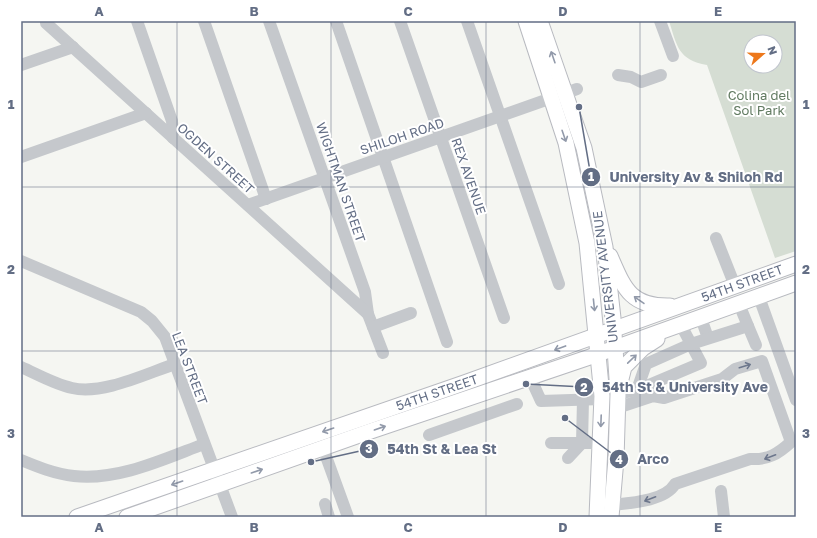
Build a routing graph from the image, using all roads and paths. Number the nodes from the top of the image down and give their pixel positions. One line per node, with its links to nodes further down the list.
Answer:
1 (137, 21): 19 (street)
2 (204, 21): 24 (street)
3 (269, 21): 23 (street, WIGHTMAN STREET)
4 (336, 21): 22 (street)
5 (400, 21): 20 (street, REX AVENUE)
6 (467, 21): 18 (street)
7 (526, 21): 16 (main road, UNIVERSITY AVENUE)
8 (540, 21): 16 (main road, UNIVERSITY AVENUE, one-way to 8)
9 (660, 21): 12 (street)
10 (46, 23): 11 (street, OGDEN STREET)
11 (73, 47): 13 (street); 17 (street, OGDEN STREET)
12 (673, 56)
13 (21, 65)
14 (618, 74): 15 (street)
15 (661, 76)
16 (565, 94): 18 (street, SHILOH ROAD); 27 (main road, UNIVERSITY AVENUE); 44 (main road, UNIVERSITY AVENUE, one-way to 44)
17 (146, 113): 19 (street, OGDEN STREET); 21 (street)
18 (501, 116): 20 (street, SHILOH ROAD); 31 (street)
19 (173, 138): 25 (street, OGDEN STREET)
20 (441, 138): 22 (street, SHILOH ROAD); 38 (street, REX AVENUE)
21 (21, 157)
22 (384, 157): 23 (street, SHILOH ROAD); 46 (street)
23 (325, 178): 24 (street, SHILOH ROAD); 37 (street, WIGHTMAN STREET)
24 (266, 199): 25 (street, SHILOH ROAD)
25 (248, 205): 37 (street, OGDEN STREET)
26 (716, 238): 32 (street)
27 (604, 247): 35 (main road, one-way to 27); 43 (main road, UNIVERSITY AVENUE)
28 (21, 262): 52 (street, LEA STREET)
29 (796, 264): 32 (main road, 54TH STREET)
30 (796, 283): 33 (main road, 54TH STREET)
31 (559, 284)
32 (735, 286): 35 (main road, 54TH STREET)
33 (760, 297): 34 (main road, 54TH STREET); 59 (street)
34 (739, 304): 39 (main road, 54TH STREET); 41 (street)
35 (677, 306): 43 (main road, 54TH STREET)
36 (412, 313): 42 (street)
37 (368, 314): 42 (street, WIGHTMAN STREET)
38 (504, 318)
39 (701, 318): 40 (main road, 54TH STREET); 45 (street)
40 (681, 325): 47 (street); 49 (main road, 54TH STREET); 60 (main road, one-way to 40)
41 (748, 326): 45 (street); 48 (street)
42 (374, 327): 50 (street, WIGHTMAN STREET)
43 (613, 328): 44 (main road, 54TH STREET); 49 (main road, UNIVERSITY AVENUE)
44 (597, 334): 51 (main road, UNIVERSITY AVENUE); 55 (main road, 54TH STREET, one-way to 55)
45 (708, 338): 47 (street)
46 (447, 342)
47 (691, 344): 56 (street); 56 (street)
48 (756, 345)
49 (614, 348): 51 (main road, 54TH STREET); 60 (main road, UNIVERSITY AVENUE)
50 (383, 353)
51 (598, 354): 54 (main road, 54TH STREET); 57 (main road, UNIVERSITY AVENUE)
52 (175, 364): 53 (street); 67 (street, LEA STREET)
53 (21, 367)
54 (530, 377): 58 (street); 62 (main road, 54TH STREET)
55 (444, 390): 62 (main road); 71 (main road, 54TH STREET, one-way to 71)
56 (637, 390): 60 (street)
57 (602, 399): 58 (street); 66 (main road, UNIVERSITY AVENUE, one-way to 66)
58 (583, 400): 65 (street)
59 (796, 400)
60 (618, 401): 75 (main road, UNIVERSITY AVENUE); 75 (street, one-way to 75)
61 (517, 404): 63 (street)
62 (421, 413): 68 (main road, 54TH STREET, one-way to 62)
63 (429, 435)
64 (551, 443): 65 (street)
65 (582, 443): 66 (street); 69 (street)
66 (600, 443): 81 (main road, UNIVERSITY AVENUE)
67 (204, 444): 70 (street); 71 (street, LEA STREET)
68 (323, 448): 72 (main road, 54TH STREET, one-way to 68); 80 (street)
69 (568, 458)
70 (21, 460)
71 (214, 470): 72 (street, LEA STREET); 76 (main road, 54TH STREET, one-way to 76)
72 (220, 484): 77 (main road, 54TH STREET); 78 (street, LEA STREET)
73 (721, 491): 82 (street)
74 (324, 504): 79 (street)
75 (612, 511)
76 (76, 517)
77 (127, 517)
78 (232, 517)
79 (329, 517)
80 (348, 517)
81 (597, 517)
82 (724, 517)

